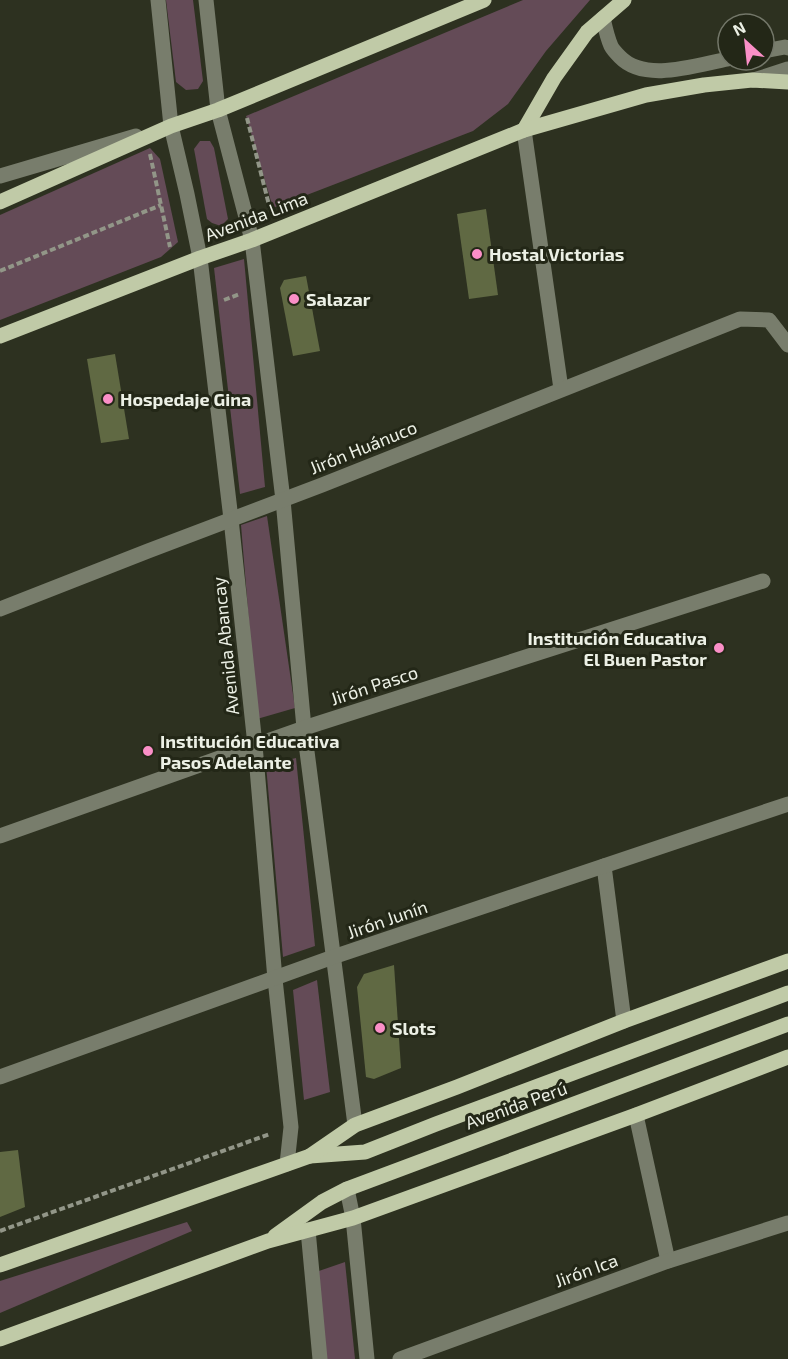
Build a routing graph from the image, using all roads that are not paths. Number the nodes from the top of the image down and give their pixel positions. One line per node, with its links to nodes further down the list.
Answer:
1 (159, 0): 11 (street, Avenida Abancay)
2 (206, 0): 10 (street)
3 (484, 0): 10 (main road)
4 (624, 0): 5 (main road)
5 (603, 18): 6 (street); 12 (main road)
6 (716, 61)
7 (788, 69): 8 (street, Avenida Lima)
8 (752, 80): 9 (main road, Avenida Lima); 12 (main road, Avenida Lima)
9 (788, 82)
10 (218, 110): 11 (main road); 15 (street)
11 (171, 126): 13 (street); 14 (main road); 16 (street, Avenida Abancay)
12 (524, 130): 15 (main road, Avenida Lima); 19 (street)
13 (0, 176)
14 (0, 202)
15 (252, 240): 16 (main road, Avenida Lima); 20 (street)
16 (200, 258): 17 (main road, Avenida Lima); 21 (street, Avenida Abancay)
17 (0, 336)
18 (788, 345): 19 (street, Jirón Huánuco)
19 (561, 389): 20 (street, Jirón Huánuco)
20 (283, 500): 21 (street, Jirón Huánuco); 24 (street)
21 (231, 519): 23 (street, Jirón Huánuco); 25 (street, Avenida Abancay)
22 (763, 581): 24 (street, Jirón Pasco)
23 (0, 609)
24 (304, 728): 25 (street, Jirón Pasco); 29 (street)
25 (255, 745): 27 (street, Jirón Pasco); 31 (street, Avenida Abancay)
26 (788, 804): 28 (street, Jirón Junín)
27 (0, 836)
28 (604, 866): 29 (street, Jirón Junín); 33 (street)
29 (333, 957): 31 (street, Jirón Junín); 38 (street)
30 (788, 961): 33 (main road, Avenida Perú)
31 (275, 979): 36 (street, Jirón Junín); 40 (street, Avenida Abancay)
32 (788, 993): 39 (main road, Avenida Perú)
33 (624, 1021): 38 (main road, Avenida Perú)
34 (788, 1024): 41 (main road, Avenida Perú)
35 (788, 1057): 37 (main road, Avenida Perú)
36 (0, 1077)
37 (636, 1115): 42 (main road, Avenida Perú); 46 (street)
38 (355, 1125): 39 (main road, Avenida Perú)
39 (310, 1156): 40 (main road, Avenida Perú)
40 (287, 1164): 47 (main road, Avenida Perú)
41 (347, 1189): 42 (street); 45 (main road, Avenida Perú)
42 (353, 1218): 44 (main road, Avenida Perú); 50 (street)
43 (788, 1223): 46 (street, Jirón Ica)
44 (308, 1230): 45 (main road, Avenida Perú); 49 (street)
45 (268, 1241): 48 (main road, Avenida Perú)
46 (668, 1261): 51 (street, Jirón Ica)
47 (0, 1265)
48 (0, 1339)
49 (320, 1359)
50 (367, 1359)
51 (400, 1359)

